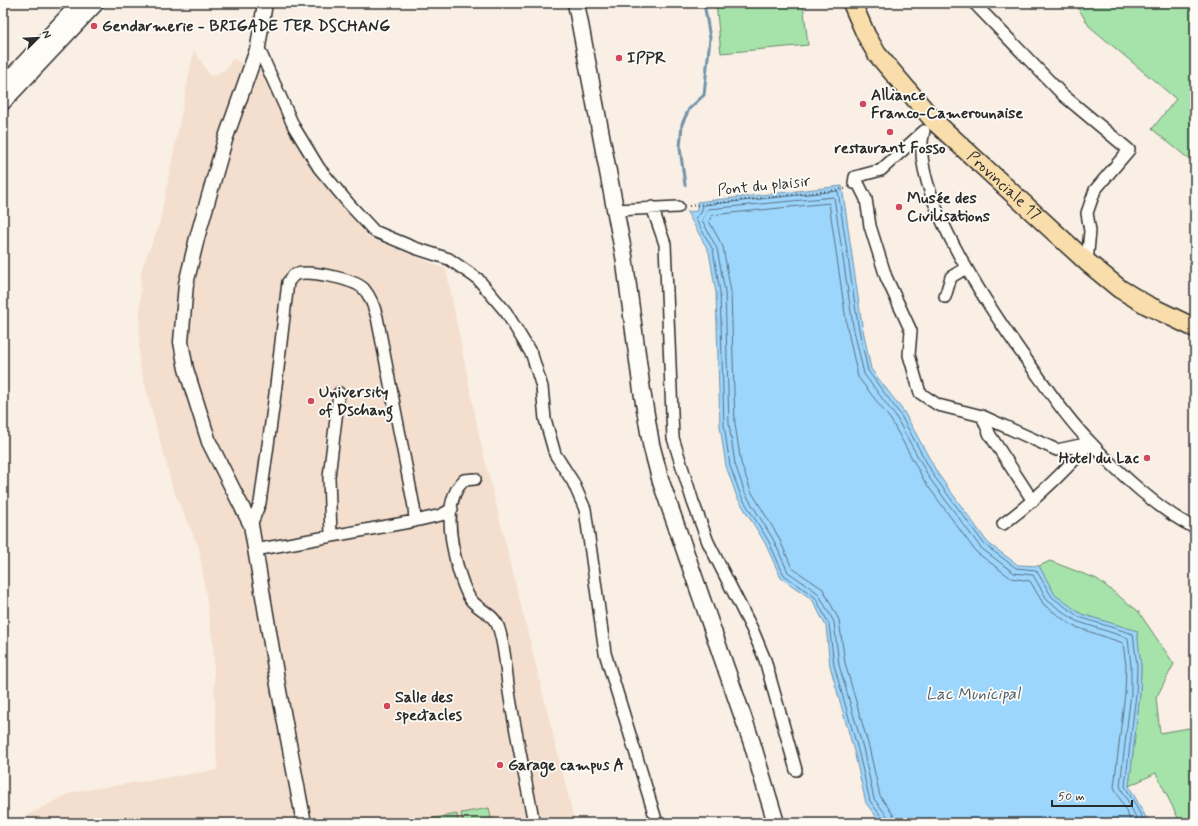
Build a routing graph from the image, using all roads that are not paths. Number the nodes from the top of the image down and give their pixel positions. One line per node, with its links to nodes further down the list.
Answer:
1 (79, 3): 8 (street)
2 (97, 3): 9 (street)
3 (264, 3): 7 (street)
4 (576, 3): 13 (main road)
5 (852, 3): 10 (main road, Provinciale 17)
6 (974, 3): 14 (street)
7 (258, 47): 27 (street); 33 (street)
8 (3, 85)
9 (3, 103)
10 (929, 126): 14 (main road, Provinciale 17); 15 (street); 19 (street)
11 (652, 207): 12 (street); 13 (street); 30 (street)
12 (678, 207)
13 (616, 210): 34 (main road)
14 (1087, 262): 17 (main road, Provinciale 17)
15 (966, 268): 16 (street); 20 (street)
16 (945, 297)
17 (1195, 328)
18 (340, 393): 28 (street)
19 (982, 416): 20 (street); 22 (street)
20 (1090, 443): 22 (street); 26 (street)
21 (475, 479): 23 (street)
22 (1033, 501): 25 (street)
23 (452, 509): 24 (street); 32 (street)
24 (415, 521): 27 (street); 28 (street)
25 (1003, 524)
26 (1194, 524)
27 (251, 525): 29 (street)
28 (331, 535): 29 (street)
29 (255, 550): 31 (street)
30 (796, 770)
31 (304, 823)
32 (534, 823)
33 (657, 823)
34 (776, 823)

